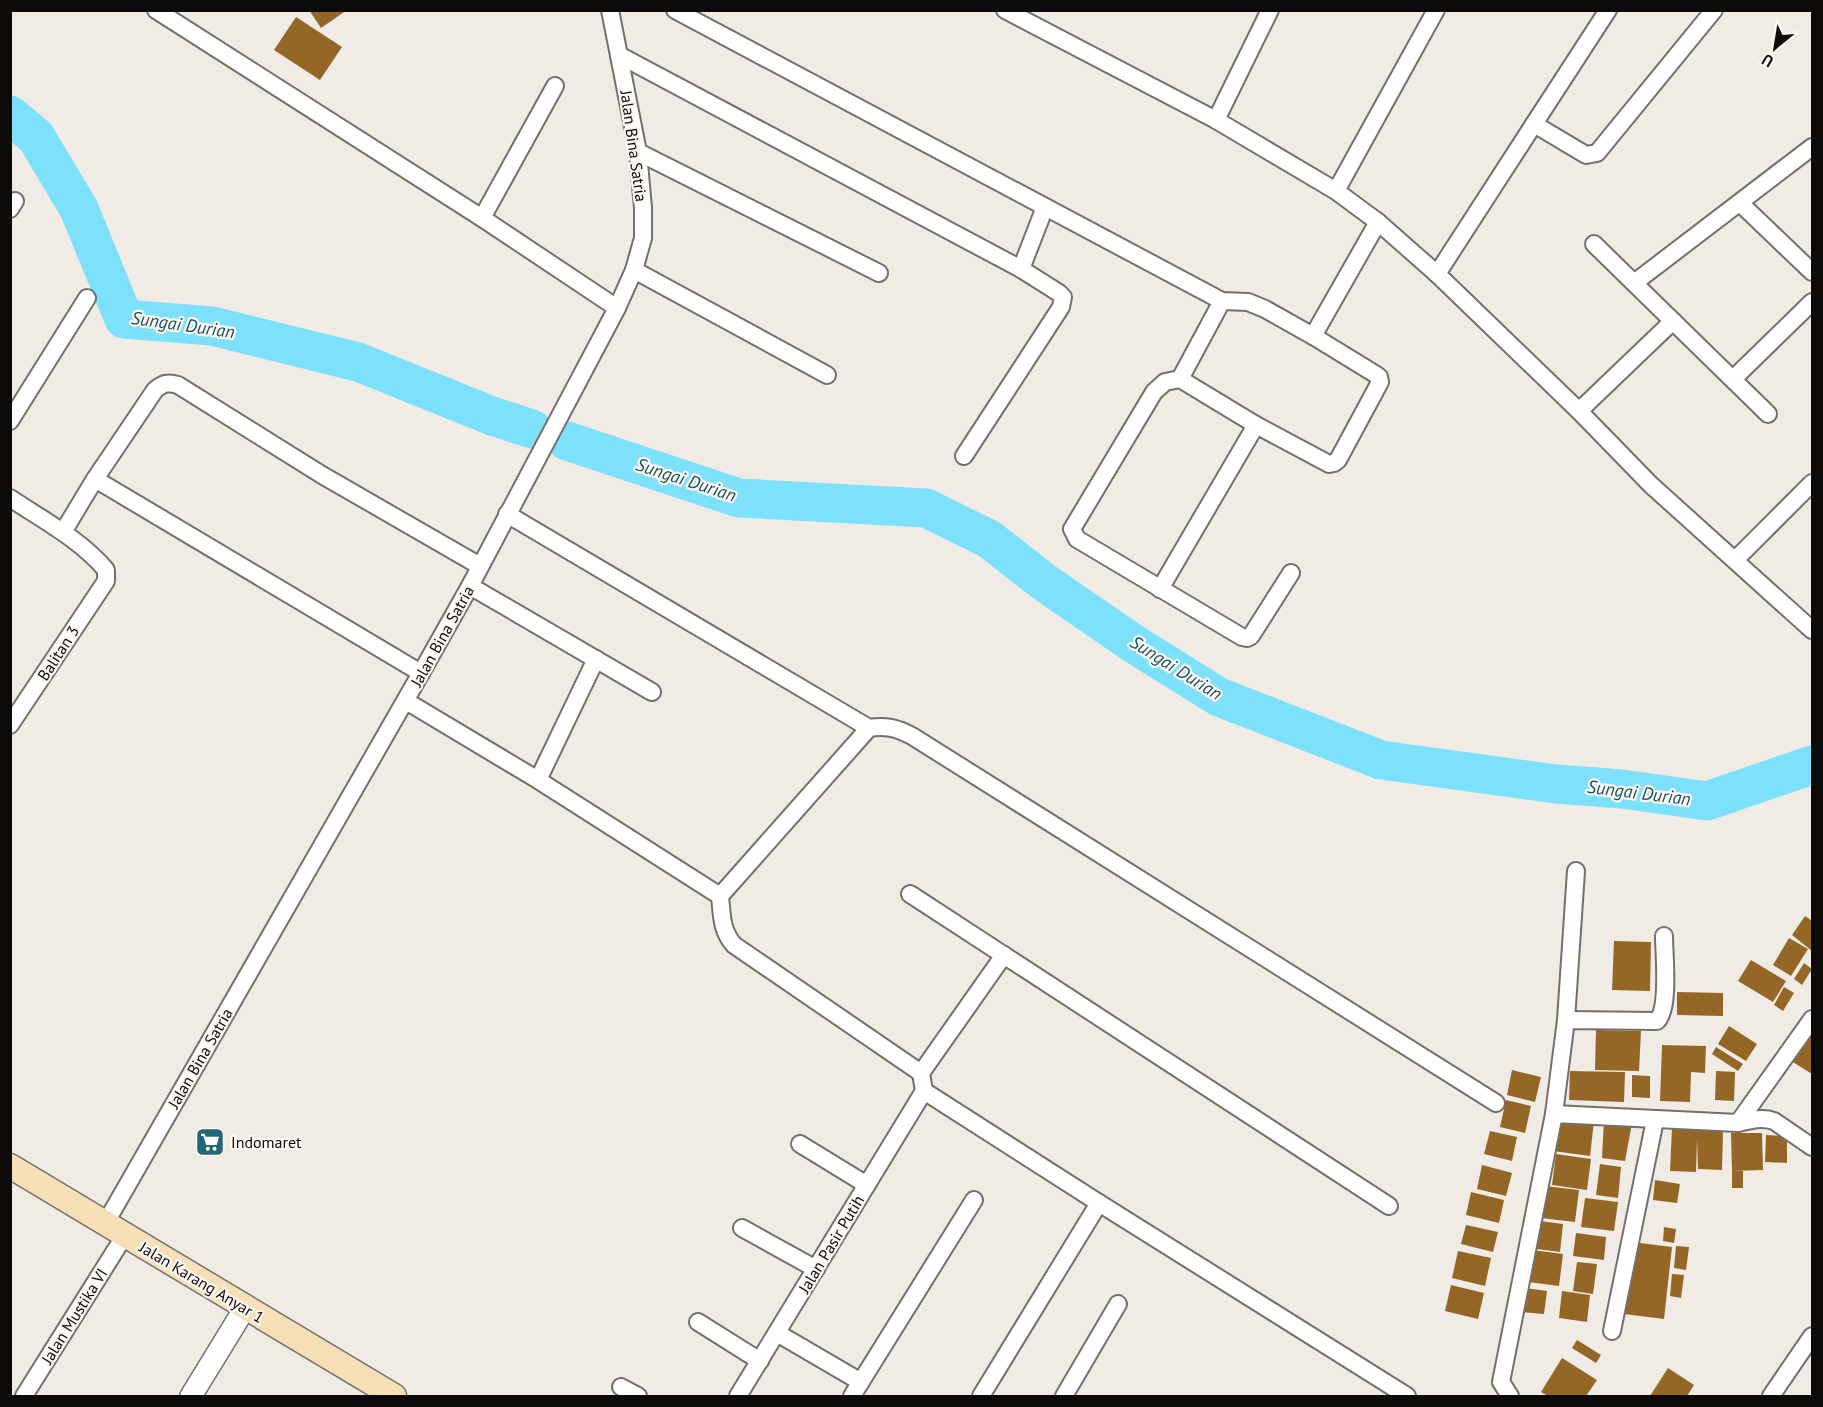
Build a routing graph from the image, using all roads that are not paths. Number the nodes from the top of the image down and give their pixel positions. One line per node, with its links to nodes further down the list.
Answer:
1 (156, 10): 18 (street)
2 (610, 10): 9 (street, Jalan Bina Satria)
3 (675, 10): 17 (street)
4 (1005, 10): 11 (street)
5 (1270, 10): 11 (street)
6 (1436, 10): 15 (street)
7 (1608, 10): 12 (street)
8 (1714, 10): 12 (street)
9 (619, 55): 14 (street, Jalan Bina Satria); 21 (street)
10 (555, 86): 18 (street)
11 (1216, 120): 15 (street)
12 (1534, 124): 25 (street)
13 (1812, 147): 16 (street)
14 (638, 152): 22 (street, Jalan Bina Satria); 24 (street)
15 (1336, 191): 19 (street)
16 (1740, 203): 23 (street); 26 (street)
17 (1045, 207): 21 (street); 28 (street)
18 (482, 218): 30 (street)
19 (1378, 222): 25 (street); 32 (street)
20 (1594, 243): 26 (street)
21 (1022, 269): 40 (street)
22 (634, 270): 30 (street, Jalan Bina Satria); 33 (street)
23 (1812, 272)
24 (879, 273)
25 (1437, 273): 36 (street)
26 (1635, 283): 31 (street)
27 (87, 298): 38 (street)
28 (1222, 301): 32 (street); 35 (street)
29 (1812, 303): 34 (street)
30 (617, 308): 44 (street, Jalan Bina Satria)
31 (1673, 321): 34 (street); 36 (street)
32 (1313, 336): 39 (street)
33 (827, 375)
34 (1733, 379): 37 (street)
35 (1180, 380): 39 (street); 50 (street)
36 (1579, 411): 46 (street)
37 (1768, 414)
38 (10, 421)
39 (1256, 425): 50 (street)
40 (964, 456)
41 (95, 479): 45 (street); 47 (street); 53 (street)
42 (1812, 483): 46 (street)
43 (14, 507): 45 (street)
44 (507, 514): 47 (street, Jalan Bina Satria); 57 (street)
45 (63, 532): 56 (street, Balitan 3)
46 (1735, 560): 51 (street)
47 (480, 566): 49 (street, Jalan Bina Satria)
48 (1291, 573): 50 (street)
49 (470, 586): 52 (street); 53 (street, Jalan Bina Satria)
50 (1160, 590)
51 (1812, 630)
52 (596, 659): 54 (street); 58 (street)
53 (421, 673): 55 (street, Jalan Bina Satria)
54 (652, 692)
55 (406, 701): 58 (street); 80 (street, Jalan Bina Satria)
56 (10, 725)
57 (869, 728): 61 (street); 68 (street)
58 (538, 780): 61 (street)
59 (1576, 871): 65 (street)
60 (910, 894): 63 (street)
61 (720, 896): 66 (street)
62 (1664, 936): 65 (street)
63 (1004, 955): 66 (street); 78 (street)
64 (1812, 1018): 71 (street)
65 (1566, 1020): 69 (street)
66 (921, 1073): 67 (street)
67 (924, 1091): 75 (street, Jalan Pasir Putih); 77 (street)
68 (1496, 1103)
69 (1554, 1114): 70 (street); 99 (street)
70 (1655, 1120): 71 (street); 85 (street)
71 (1738, 1123): 73 (street)
72 (800, 1144): 75 (street)
73 (1812, 1147)
74 (10, 1166): 80 (main road, Jalan Karang Anyar 1)
75 (867, 1185): 81 (street, Jalan Pasir Putih)
76 (974, 1200): 90 (street)
77 (1099, 1203): 96 (street); 98 (street)
78 (1389, 1206)
79 (742, 1228): 81 (street)
80 (115, 1229): 83 (main road, Jalan Karang Anyar 1); 91 (street, Jalan Mustika VI)
81 (816, 1269): 86 (street, Jalan Pasir Putih)
82 (1118, 1305): 97 (street)
83 (245, 1308): 92 (street); 93 (main road, Jalan Karang Anyar 1)
84 (698, 1322): 88 (street)
85 (1612, 1331)
86 (777, 1333): 88 (street, Jalan Pasir Putih); 90 (street)
87 (1812, 1336): 100 (street)
88 (760, 1361): 95 (street, Jalan Pasir Putih)
89 (621, 1387): 94 (street)
90 (856, 1389)
91 (24, 1396)
92 (191, 1396)
93 (394, 1396)
94 (638, 1396)
95 (738, 1396)
96 (981, 1396)
97 (1064, 1396)
98 (1407, 1396)
99 (1510, 1396)
100 (1771, 1396)

